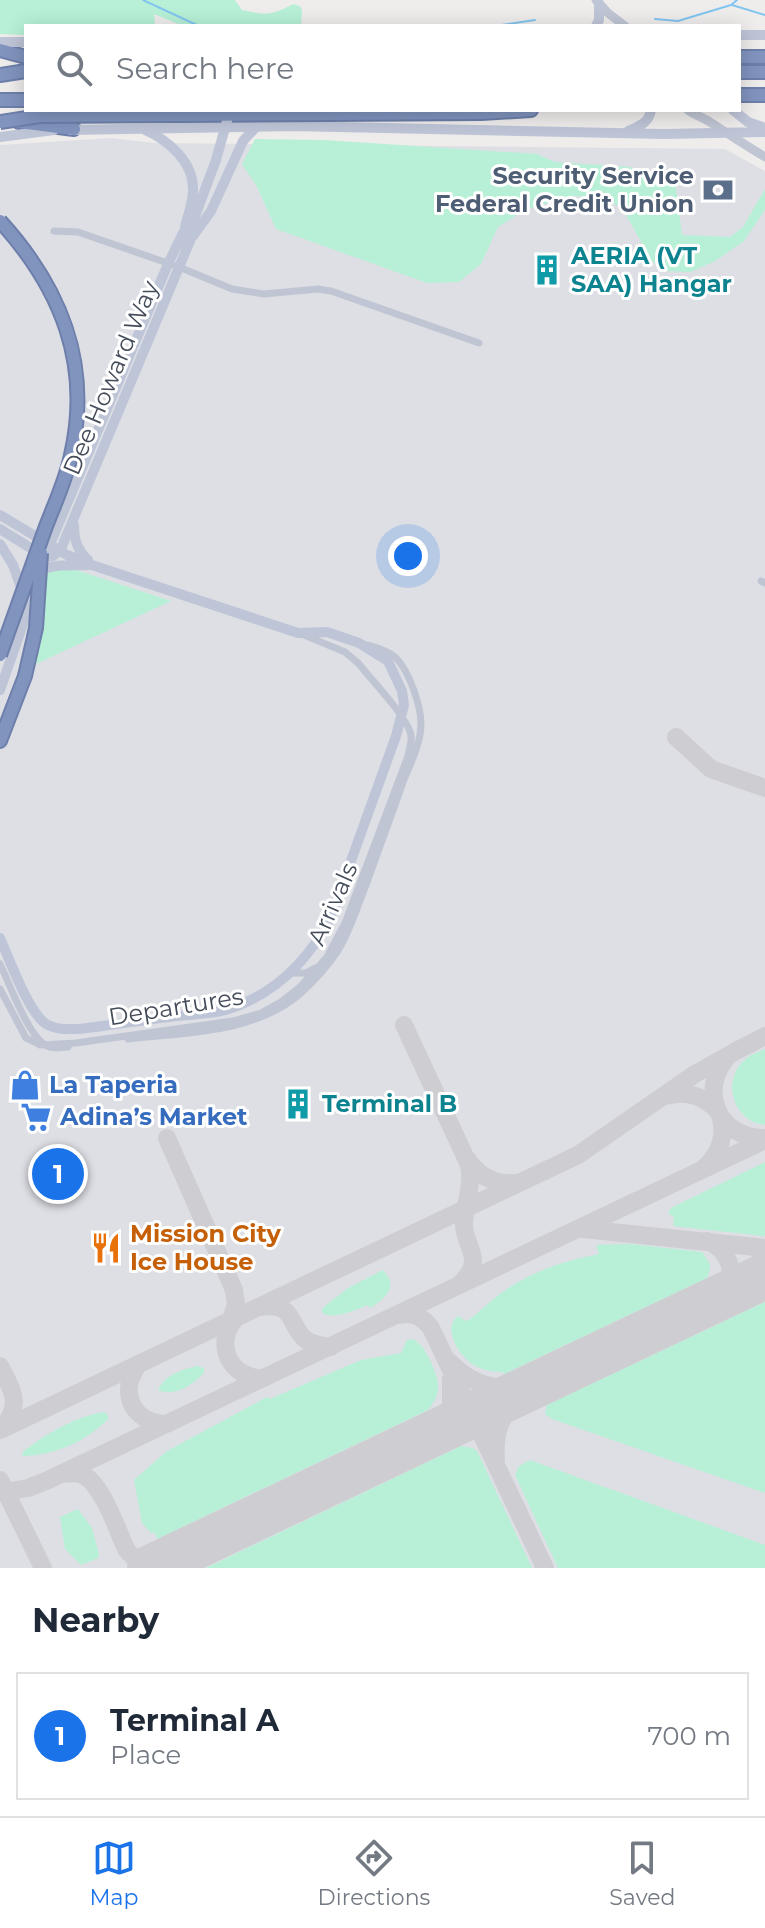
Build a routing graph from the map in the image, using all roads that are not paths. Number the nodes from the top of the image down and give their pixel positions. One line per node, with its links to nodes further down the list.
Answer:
1 (597, 2): 2 (street); 3 (main road)
2 (608, 13): 4 (street); 5 (street)
3 (597, 24)
4 (612, 24)
5 (622, 24)
6 (741, 35): 7 (main road)
7 (765, 35)
8 (0, 42): 9 (main road)
9 (24, 42)
10 (0, 50): 13 (highway)
11 (741, 57): 12 (highway)
12 (765, 57)
13 (24, 58)
14 (24, 59): 15 (highway)
15 (0, 60)
16 (24, 72): 19 (highway)
17 (741, 72): 18 (highway)
18 (765, 72)
19 (0, 78): 20 (highway)
20 (24, 80)
21 (741, 95): 22 (highway)
22 (765, 95)
23 (0, 100): 24 (highway)
24 (24, 100)
25 (229, 112): 43 (main road, Dee Howard Way, bridge)
26 (498, 112): 31 (highway, bridge)
27 (650, 112): 38 (main road)
28 (689, 112): 32 (street)
29 (704, 112): 32 (street)
30 (736, 112): 36 (main road)
31 (0, 119): 35 (highway)
32 (708, 120): 37 (street)
33 (256, 127): 34 (main road); 38 (main road); 43 (main road)
34 (139, 128): 35 (main road); 43 (main road)
35 (74, 129): 39 (main road)
36 (765, 130): 37 (main road)
37 (724, 132): 38 (main road); 40 (street)
38 (623, 133)
39 (0, 137)
40 (765, 157)
41 (0, 221): 53 (highway, bridge)
42 (54, 231): 44 (street)
43 (186, 237): 44 (main road, Dee Howard Way)
44 (174, 266): 45 (street); 46 (main road, Dee Howard Way)
45 (479, 343)
46 (123, 387): 47 (main road, Dee Howard Way); 48 (main road, Dee Howard Way)
47 (90, 451): 48 (main road); 50 (main road, Dee Howard Way)
48 (81, 501): 50 (main road, Dee Howard Way)
49 (0, 515): 51 (main road)
50 (69, 516): 51 (main road); 53 (main road, Dee Howard Way); 55 (main road, Dee Howard Way); 57 (main road)
51 (14, 523): 53 (main road)
52 (0, 529): 56 (main road)
53 (47, 539): 55 (main road); 56 (main road, Dee Howard Way); 62 (highway, bridge); 64 (highway, bridge)
54 (0, 544): 59 (main road)
55 (60, 551): 56 (main road); 57 (main road)
56 (45, 557): 58 (main road, Dee Howard Way)
57 (92, 565): 58 (main road); 60 (main road)
58 (41, 570): 59 (main road, Dee Howard Way)
59 (26, 619): 63 (main road, Dee Howard Way)
60 (298, 633): 61 (main road); 69 (street, Departures, bridge)
61 (359, 643): 66 (street, Arrivals); 68 (main road)
62 (0, 655)
63 (0, 690)
64 (0, 741)
65 (0, 938): 68 (main road)
66 (338, 951): 67 (street, Arrivals); 68 (street)
67 (0, 964)
68 (290, 973)
69 (0, 989)

